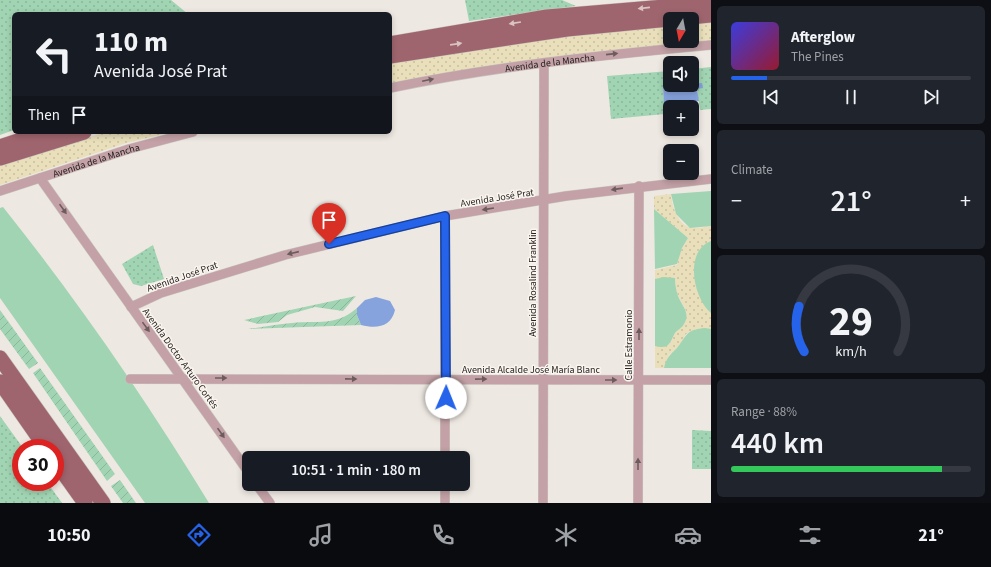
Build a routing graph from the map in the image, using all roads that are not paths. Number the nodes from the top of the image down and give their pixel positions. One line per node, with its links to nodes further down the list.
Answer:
1 (711, 3): 3 (main road, one-way to 3)
2 (711, 15): 5 (main road, one-way to 2)
3 (392, 44)
4 (711, 45): 6 (street, Avenida de la Mancha, one-way to 4)
5 (392, 56)
6 (544, 63): 7 (street, Avenida de la Mancha, one-way to 6); 17 (street, Avenida Rosalind Franklin)
7 (392, 88)
8 (39, 134): 11 (main road)
9 (78, 134): 12 (main road)
10 (185, 134): 13 (street, Avenida de la Mancha)
11 (0, 147)
12 (0, 158)
13 (40, 178): 16 (street, Avenida de la Mancha); 19 (street, Avenida Doctor Arturo Cortés, one-way to 19)
14 (711, 179): 15 (street, Avenida José Prat)
15 (639, 186): 17 (street, Avenida José Prat, one-way to 17); 25 (street, Calle Estramonio, one-way to 15)
16 (0, 191)
17 (544, 201): 18 (street, Avenida José Prat, one-way to 18); 23 (street, Avenida Rosalind Franklin)
18 (445, 216): 19 (street, Avenida José Prat, one-way to 19); 24 (street)
19 (131, 307): 21 (street, Avenida Doctor Arturo Cortés, one-way to 21)
20 (0, 358): 35 (main road)
21 (182, 378): 22 (street, Avenida Alcalde José María Blanc); 24 (street, Avenida Alcalde José María Blanc, one-way to 24); 30 (street, Avenida Doctor Arturo Cortés, one-way to 30)
22 (130, 379)
23 (543, 379): 24 (street, Avenida Alcalde José María Blanc, one-way to 23); 25 (street, Avenida Alcalde José María Blanc, one-way to 25); 38 (street, Avenida Rosalind Franklin)
24 (446, 380): 29 (street)
25 (639, 380): 26 (street, Avenida Alcalde José María Blanc); 39 (street, Calle Estramonio, one-way to 25)
26 (711, 380)
27 (0, 382): 28 (main road)
28 (40, 439)
29 (445, 451)
30 (242, 463)
31 (64, 474): 34 (main road)
32 (261, 491): 36 (street)
33 (445, 491): 37 (street)
34 (85, 503)
35 (103, 503)
36 (270, 503)
37 (445, 503)
38 (542, 503)
39 (638, 503)

